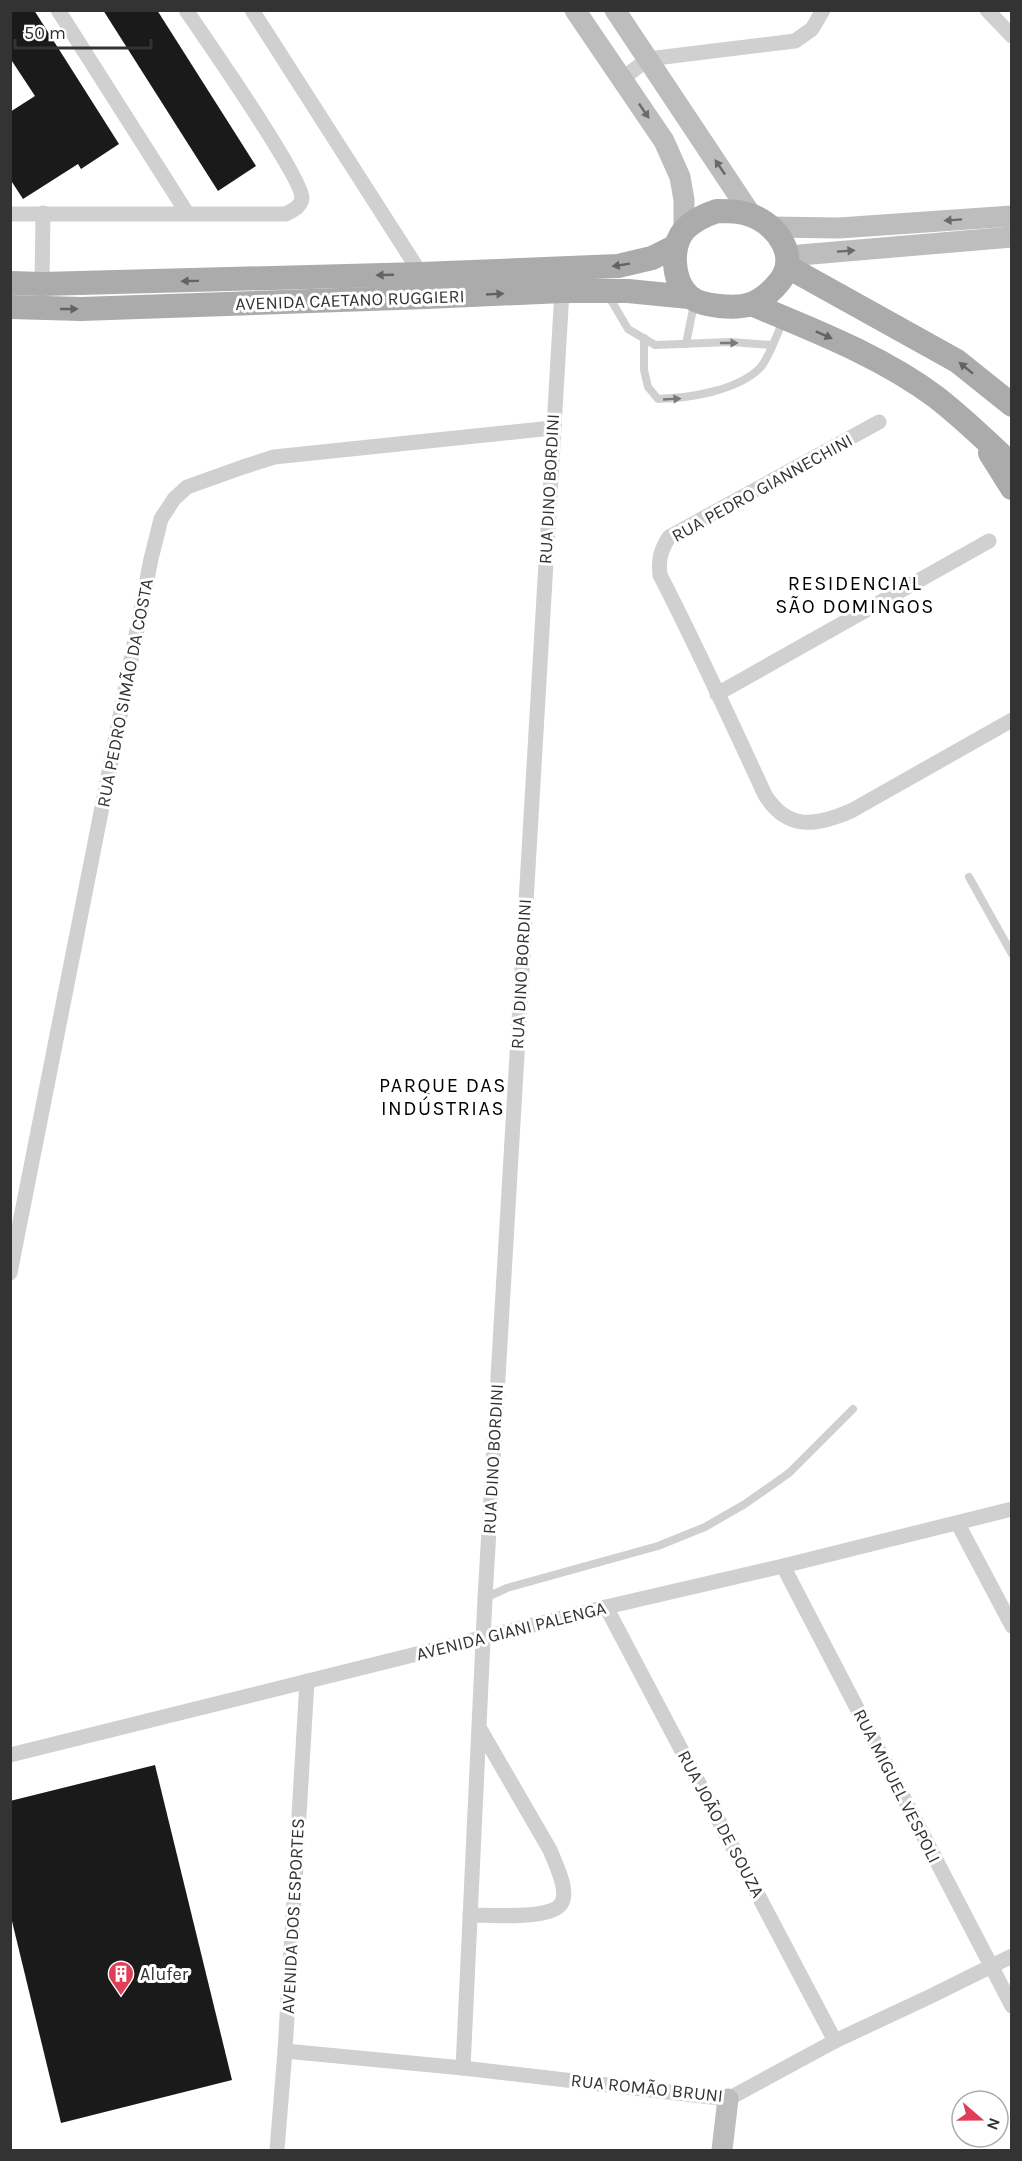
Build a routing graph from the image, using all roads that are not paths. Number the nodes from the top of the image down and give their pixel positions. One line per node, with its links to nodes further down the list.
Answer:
1 (58, 10): 12 (street)
2 (186, 10): 12 (street)
3 (252, 10): 19 (street)
4 (575, 10): 10 (street)
5 (615, 10): 9 (street)
6 (823, 10): 9 (street)
7 (987, 10): 8 (street)
8 (1011, 36)
9 (648, 59): 10 (street); 15 (street, one-way to 9)
10 (622, 79): 17 (street, one-way to 17)
11 (43, 213): 12 (street); 13 (street); 21 (street)
12 (188, 213)
13 (10, 214)
14 (1011, 216): 15 (street, one-way to 15)
15 (761, 221): 17 (main road); 18 (main road)
16 (1011, 237): 18 (street, one-way to 16)
17 (680, 238): 19 (main road, AVENIDA CAETANO RUGGIERI, one-way to 19); 24 (main road)
18 (788, 261): 25 (main road); 31 (main road, one-way to 18)
19 (421, 274): 21 (main road, AVENIDA CAETANO RUGGIERI, one-way to 21)
20 (10, 283): 21 (main road, AVENIDA CAETANO RUGGIERI)
21 (42, 284)
22 (562, 291): 23 (main road, AVENIDA CAETANO RUGGIERI); 26 (main road, AVENIDA CAETANO RUGGIERI, one-way to 22); 33 (street, RUA DINO BORDINI)
23 (606, 291): 24 (main road, AVENIDA CAETANO RUGGIERI); 28 (lane)
24 (692, 298): 25 (main road); 29 (lane)
25 (751, 304): 27 (main road)
26 (10, 307)
27 (784, 318): 30 (lane); 34 (main road, one-way to 34)
28 (644, 338): 29 (lane); 30 (lane, one-way to 30)
29 (686, 344): 30 (lane, one-way to 30)
30 (772, 345)
31 (1011, 405)
32 (879, 422): 38 (street, RUA PEDRO GIANNECHINI)
33 (552, 428): 42 (street, RUA PEDRO SIMÃO DA COSTA); 47 (street, RUA DINO BORDINI)
34 (976, 431): 35 (main road); 36 (main road)
35 (1011, 465)
36 (1011, 488)
37 (989, 541): 38 (street)
38 (717, 694): 39 (street, RUA PEDRO GIANNECHINI)
39 (1011, 720)
40 (969, 877): 41 (lane)
41 (1011, 954)
42 (10, 1273)
43 (853, 1409): 47 (lane)
44 (1011, 1509): 45 (street, AVENIDA GIANI PALENGA)
45 (958, 1524): 46 (street, AVENIDA GIANI PALENGA); 49 (street)
46 (783, 1566): 48 (street, AVENIDA GIANI PALENGA); 56 (street, RUA MIGUEL VESPOLI)
47 (486, 1598): 50 (street, RUA DINO BORDINI)
48 (606, 1607): 50 (street, AVENIDA GIANI PALENGA); 58 (street, RUA JOÃO DE SOUZA)
49 (1011, 1626)
50 (483, 1639): 51 (street, AVENIDA GIANI PALENGA); 52 (street, RUA DINO BORDINI)
51 (307, 1681): 53 (street, AVENIDA GIANI PALENGA); 59 (street, AVENIDA DOS ESPORTES)
52 (480, 1729): 54 (street, RUA DINO BORDINI); 54 (street)
53 (10, 1755)
54 (470, 1915): 60 (street, RUA DINO BORDINI)
55 (1011, 1956): 56 (street, RUA ROMÃO BRUNI)
56 (991, 1966): 57 (street, RUA MIGUEL VESPOLI); 58 (street, RUA ROMÃO BRUNI)
57 (1011, 2006)
58 (835, 2041): 61 (street, RUA ROMÃO BRUNI)
59 (285, 2051): 60 (street, RUA ROMÃO BRUNI); 62 (street, AVENIDA DOS ESPORTES)
60 (464, 2068): 61 (street, RUA ROMÃO BRUNI)
61 (728, 2099): 63 (street)
62 (277, 2151)
63 (722, 2151)

